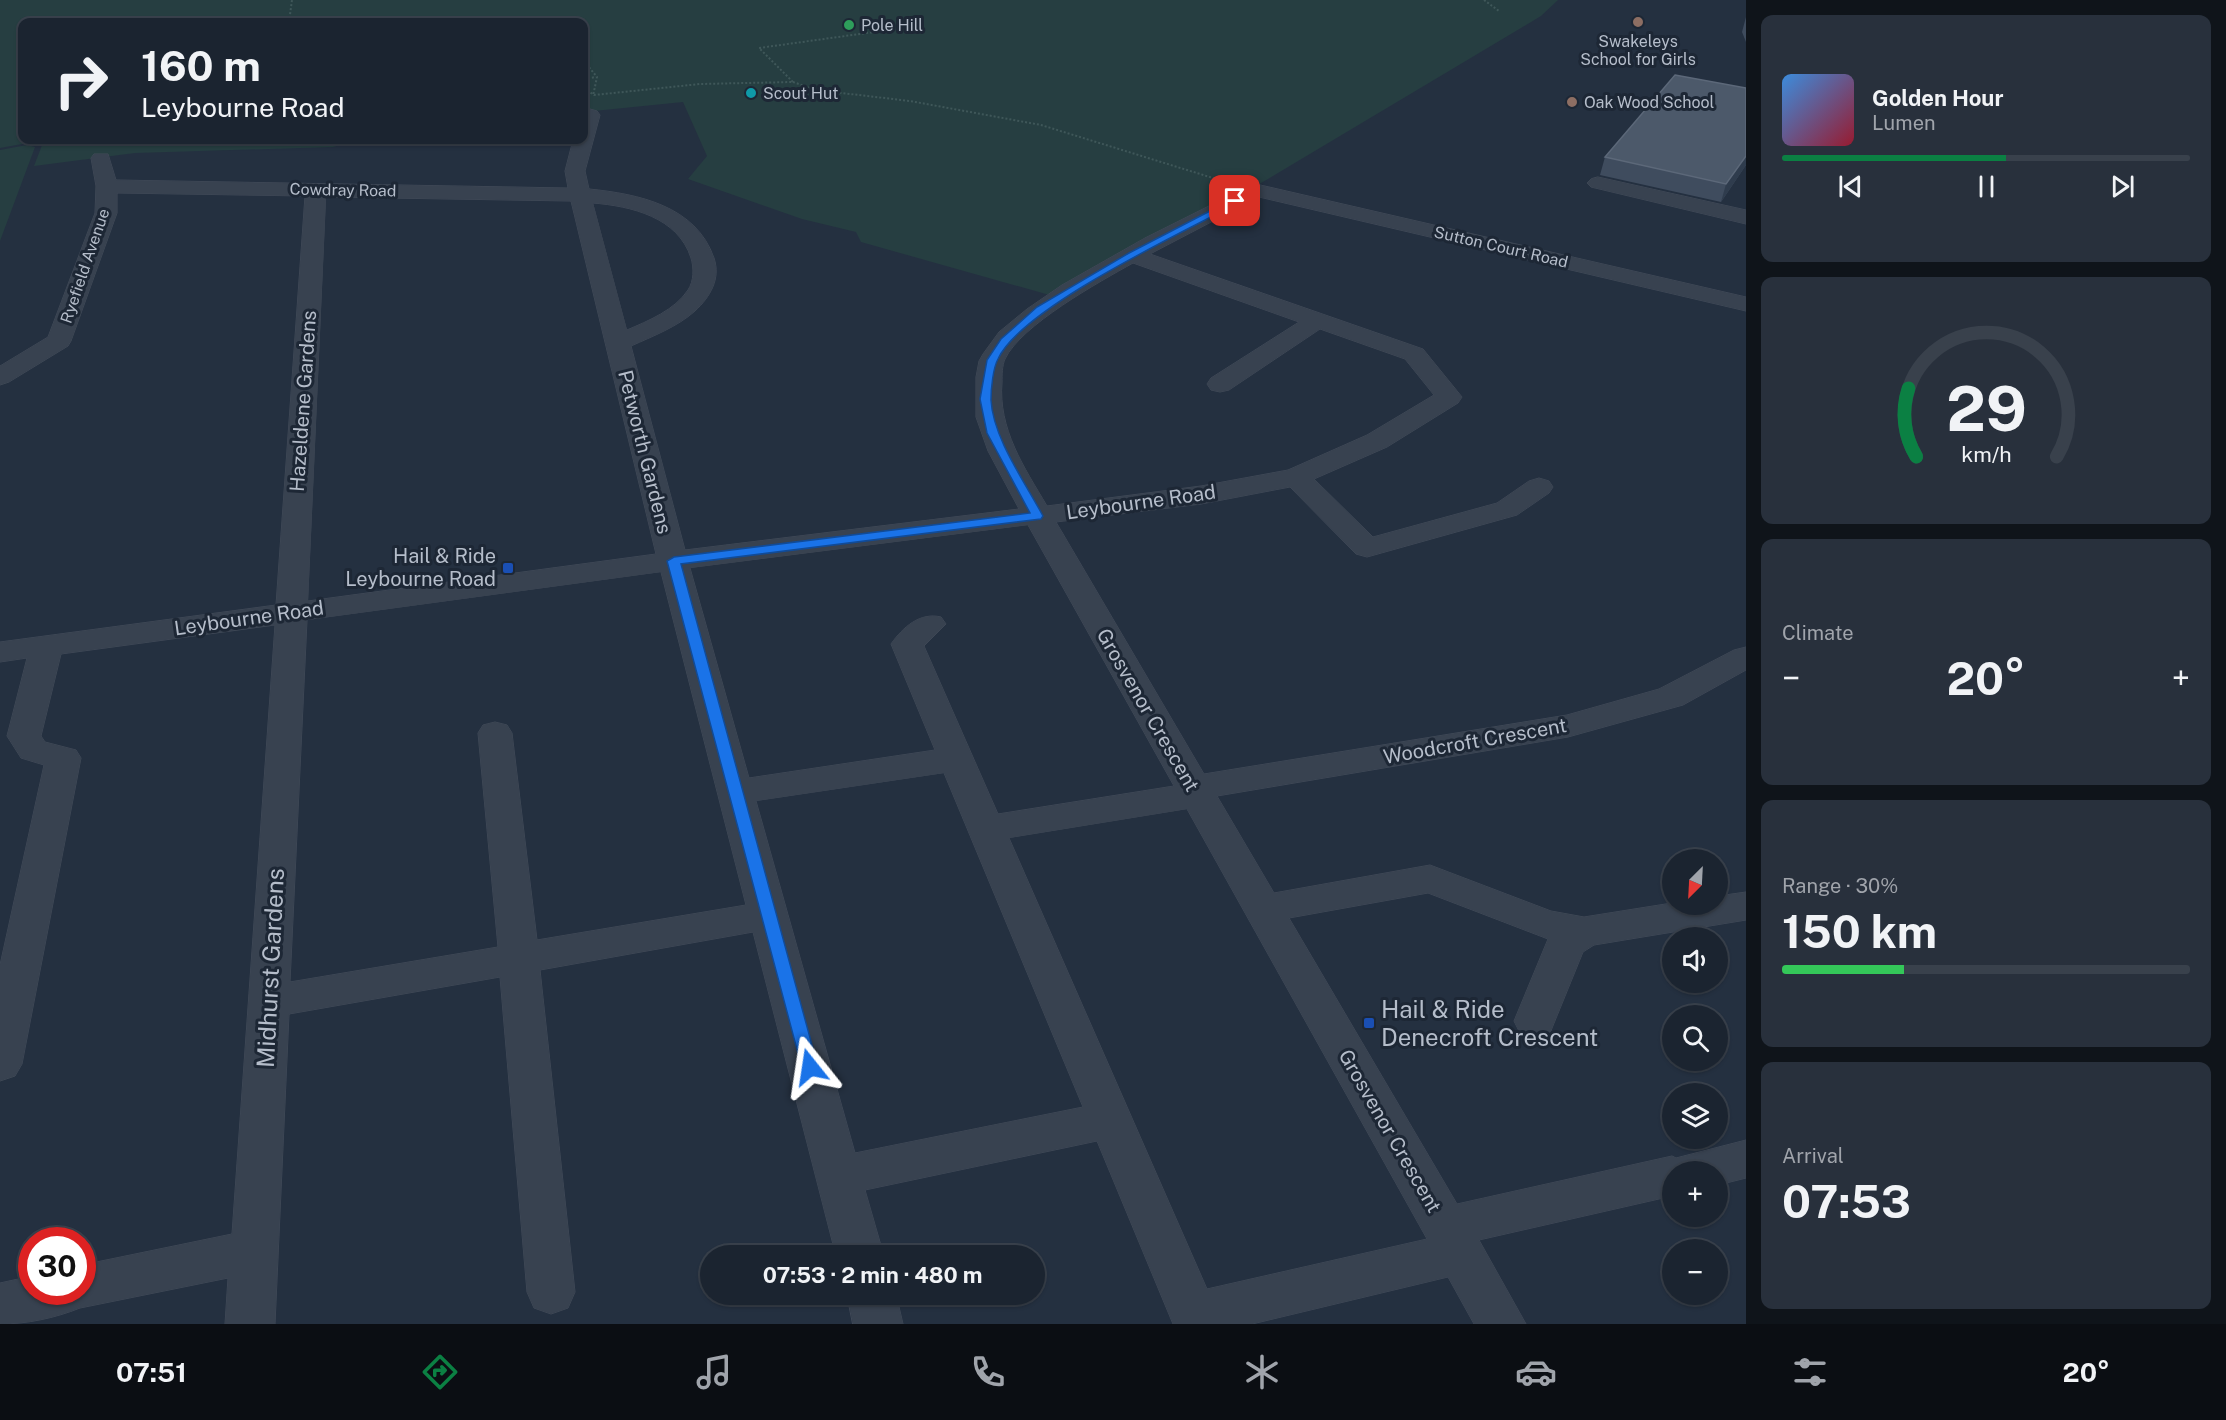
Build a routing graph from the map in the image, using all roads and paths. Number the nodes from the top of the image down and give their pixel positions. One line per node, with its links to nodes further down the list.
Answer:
1 (292, 0): 4 (path)
2 (1484, 0): 3 (path)
3 (1499, 11)
4 (290, 18)
5 (874, 32): 9 (path)
6 (588, 66): 7 (path)
7 (597, 77): 8 (path); 11 (path)
8 (588, 78)
9 (793, 82): 11 (path); 18 (path)
10 (588, 96): 11 (path)
11 (592, 105): 12 (street, Petworth Gardens)
12 (588, 121)
13 (582, 144): 19 (street, Petworth Gardens)
14 (101, 158): 16 (street, Ryefield Avenue)
15 (1598, 183): 20 (street)
16 (107, 186): 17 (street, Cowdray Road); 25 (street, Ryefield Avenue)
17 (316, 190): 19 (street, Cowdray Road); 31 (street, Hazeldene Gardens)
18 (1256, 190): 21 (street, Grosvenor Crescent); 22 (street, Sutton Court Road)
19 (580, 195): 24 (street, Petworth Gardens); 24 (street, Petworth Gardens)
20 (1746, 217)
21 (1132, 255): 23 (street, Leybourne Road); 29 (street, Grosvenor Crescent)
22 (1746, 304)
23 (1318, 320): 26 (street); 27 (street, Leybourne Road)
24 (617, 343): 30 (street, Petworth Gardens)
25 (0, 377)
26 (1220, 384)
27 (1296, 477): 28 (street); 29 (street, Leybourne Road)
28 (1539, 487)
29 (1037, 516): 30 (street, Leybourne Road); 39 (street, Grosvenor Crescent)
30 (674, 561): 31 (street, Leybourne Road); 38 (street)
31 (290, 612): 33 (street, Leybourne Road); 46 (street, Midhurst Gardens)
32 (930, 624): 37 (street)
33 (47, 646): 34 (street, Leybourne Road); 48 (street)
34 (0, 652)
35 (1746, 657): 39 (street, Woodcroft Crescent)
36 (495, 733): 45 (street)
37 (956, 759): 38 (street); 40 (street)
38 (736, 792): 43 (street)
39 (1195, 792): 40 (street, Woodcroft Crescent); 42 (street, Grosvenor Crescent)
40 (986, 829): 49 (street)
41 (1746, 906): 44 (street)
42 (1263, 909): 44 (street); 54 (street, Grosvenor Crescent)
43 (769, 915): 45 (street); 52 (street)
44 (1584, 932): 47 (street)
45 (519, 957): 46 (street); 58 (street)
46 (268, 1002): 56 (street, Midhurst Gardens)
47 (1535, 1021)
48 (0, 1064)
49 (1111, 1120): 52 (street); 54 (street)
50 (1746, 1160): 51 (street)
51 (1728, 1164)
52 (839, 1176): 55 (street)
53 (1662, 1179): 54 (street)
54 (1453, 1240): 64 (street, Grosvenor Crescent)
55 (857, 1245)
56 (254, 1251): 57 (street); 62 (street, Midhurst Gardens)
57 (96, 1284)
58 (551, 1292)
59 (18, 1301): 60 (street)
60 (0, 1305)
61 (873, 1305): 63 (street)
62 (250, 1324)
63 (878, 1324)
64 (1501, 1324)

